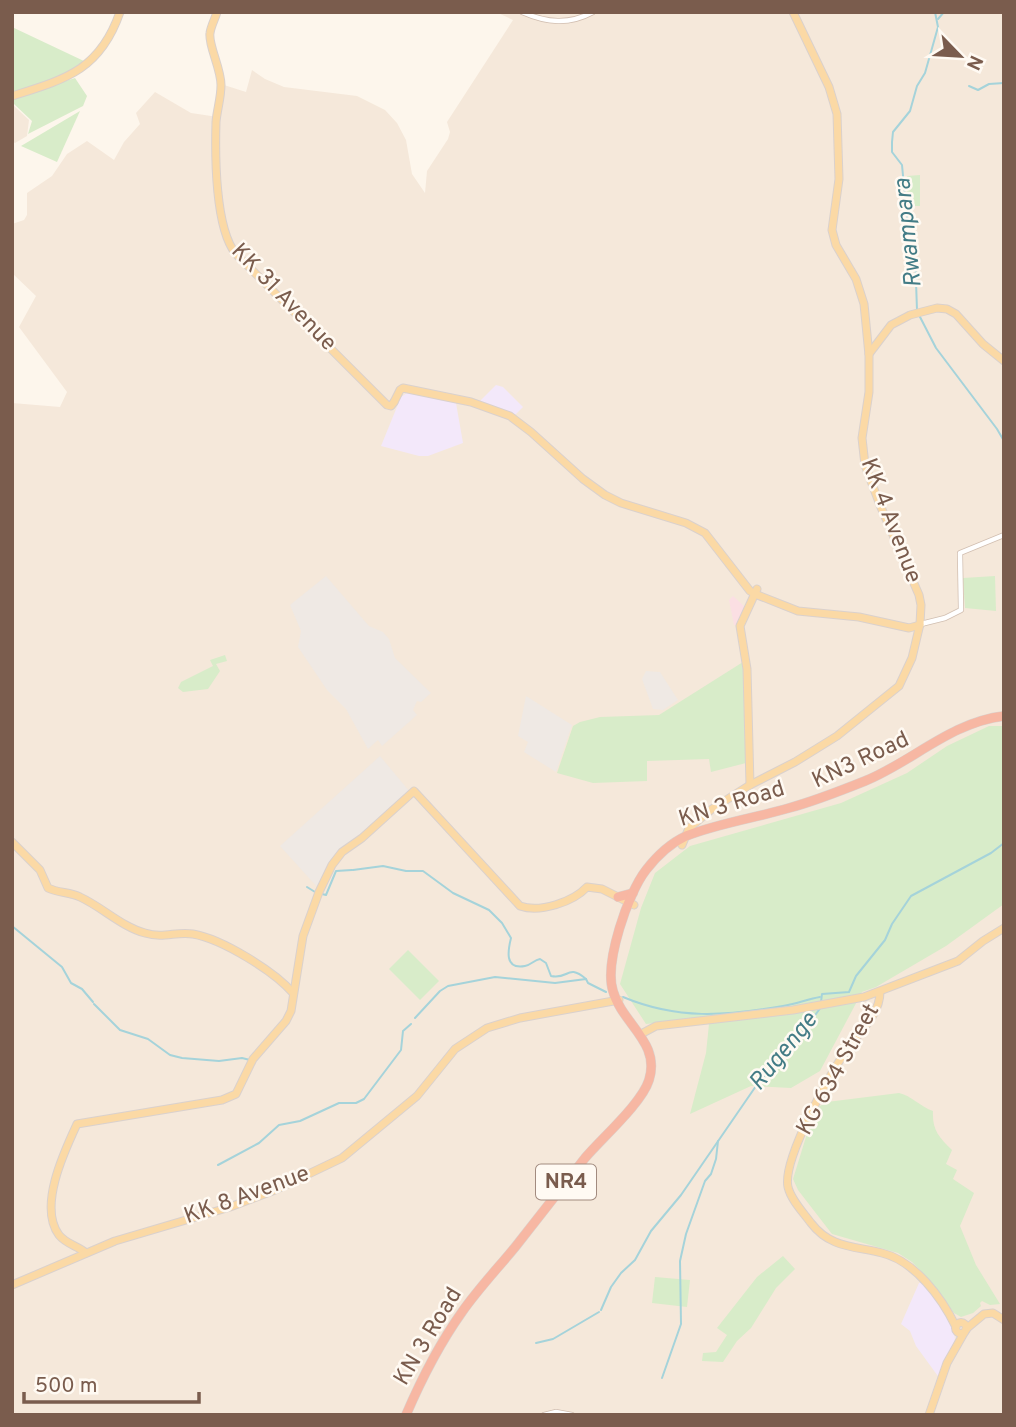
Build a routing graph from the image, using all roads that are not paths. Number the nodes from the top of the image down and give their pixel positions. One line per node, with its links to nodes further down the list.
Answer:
1 (120, 12): 6 (main road)
2 (217, 12): 10 (main road, KK 31 Avenue)
3 (522, 12): 4 (street)
4 (593, 12)
5 (793, 12): 7 (main road, KK 4 Avenue)
6 (12, 96)
7 (869, 355): 8 (main road); 11 (main road, KK 4 Avenue)
8 (1004, 361)
9 (1004, 535): 11 (street)
10 (752, 589): 11 (main road); 14 (main road)
11 (920, 624): 14 (main road, KK 4 Avenue)
12 (1004, 718): 13 (highway, KN 3 Road)
13 (872, 780): 15 (highway, KN 3 Road); 15 (highway, KN3 Road)
14 (750, 785): 15 (main road, KK 4 Avenue)
15 (686, 835): 18 (highway, KN 3 Road)
16 (12, 842): 20 (main road)
17 (618, 898): 18 (highway); 18 (highway); 20 (main road)
18 (630, 904): 22 (highway); 22 (highway, KN 3 Road)
19 (1004, 928): 21 (main road)
20 (294, 990): 24 (main road)
21 (880, 992): 23 (main road); 27 (main road, KG 634 Street)
22 (613, 998): 23 (highway, KN 3 Road / NR4); 24 (main road, KK 8 Avenue)
23 (643, 1033): 28 (highway, KN 3 Road / NR4)
24 (86, 1253): 25 (main road, KK 8 Avenue)
25 (12, 1285)
26 (1004, 1318): 27 (main road)
27 (961, 1328): 31 (main road)
28 (408, 1415)
29 (544, 1415): 30 (street)
30 (572, 1415)
31 (929, 1415)

